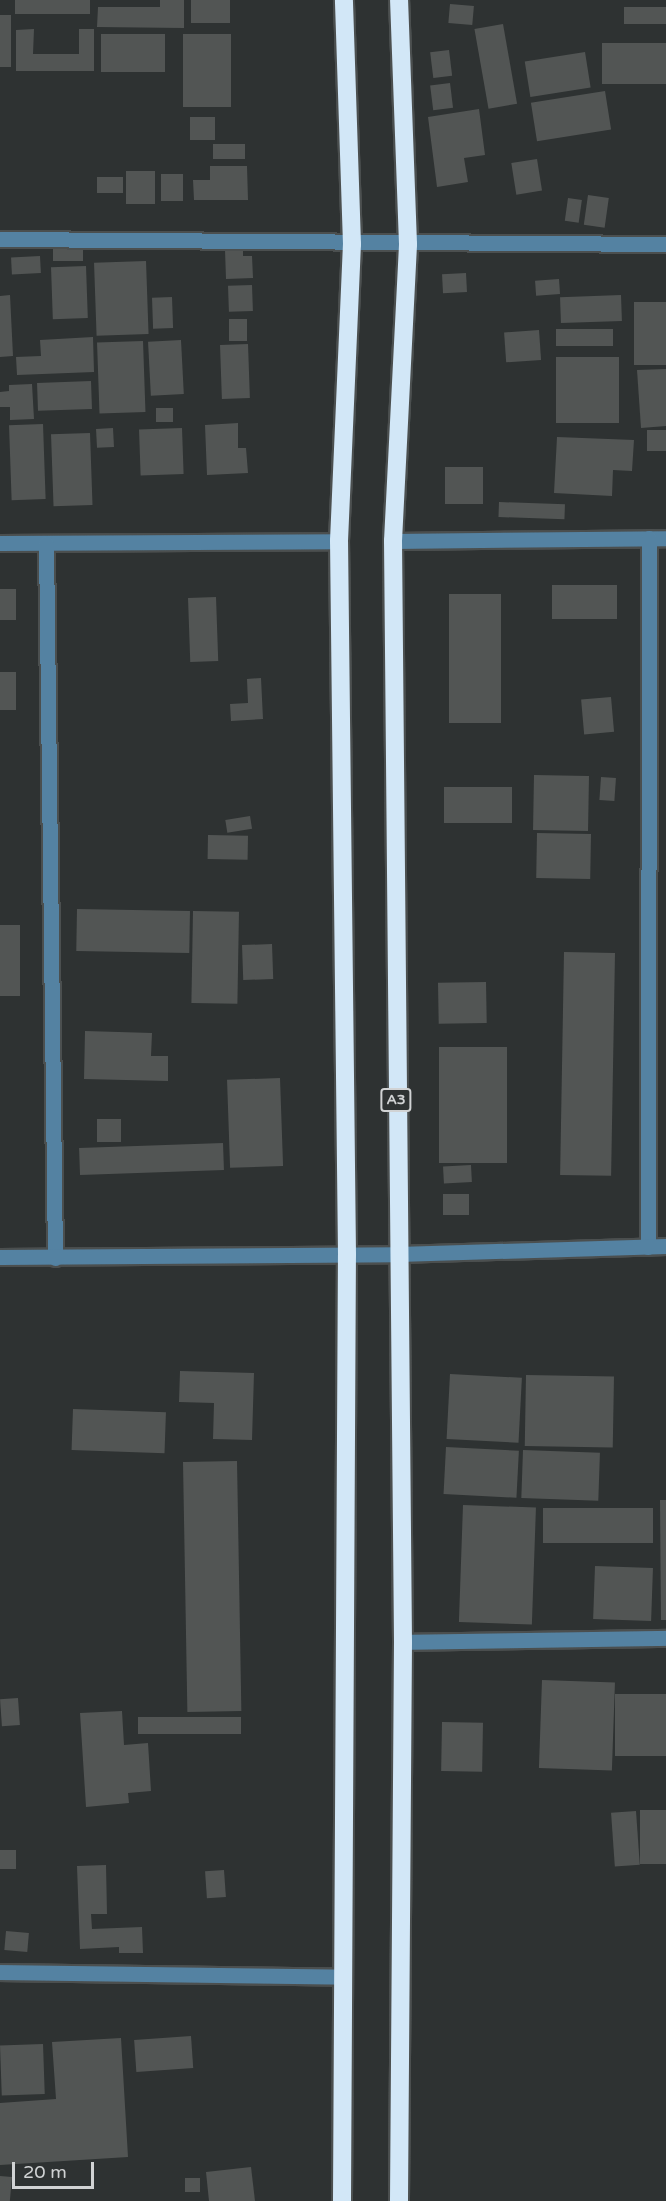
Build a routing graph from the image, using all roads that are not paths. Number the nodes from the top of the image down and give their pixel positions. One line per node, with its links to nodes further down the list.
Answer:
1 (344, 0): 4 (highway)
2 (399, 0): 5 (highway, A3)
3 (0, 239): 4 (street)
4 (352, 244): 5 (street); 9 (highway)
5 (408, 244): 6 (street); 10 (highway, A3)
6 (666, 244)
7 (649, 538): 8 (street); 10 (street); 14 (street)
8 (666, 538)
9 (339, 541): 12 (street); 16 (highway)
10 (393, 541): 15 (highway, A3)
11 (0, 543): 12 (street)
12 (46, 543): 18 (street)
13 (666, 1246): 14 (street)
14 (648, 1247): 15 (street)
15 (398, 1254): 16 (street); 20 (highway, A3)
16 (347, 1255): 18 (street); 22 (highway)
17 (0, 1257): 18 (street)
18 (55, 1258)
19 (666, 1638): 20 (street)
20 (403, 1642): 24 (highway, A3)
21 (0, 1972): 22 (street)
22 (341, 1977): 23 (highway)
23 (342, 2201)
24 (399, 2201)

